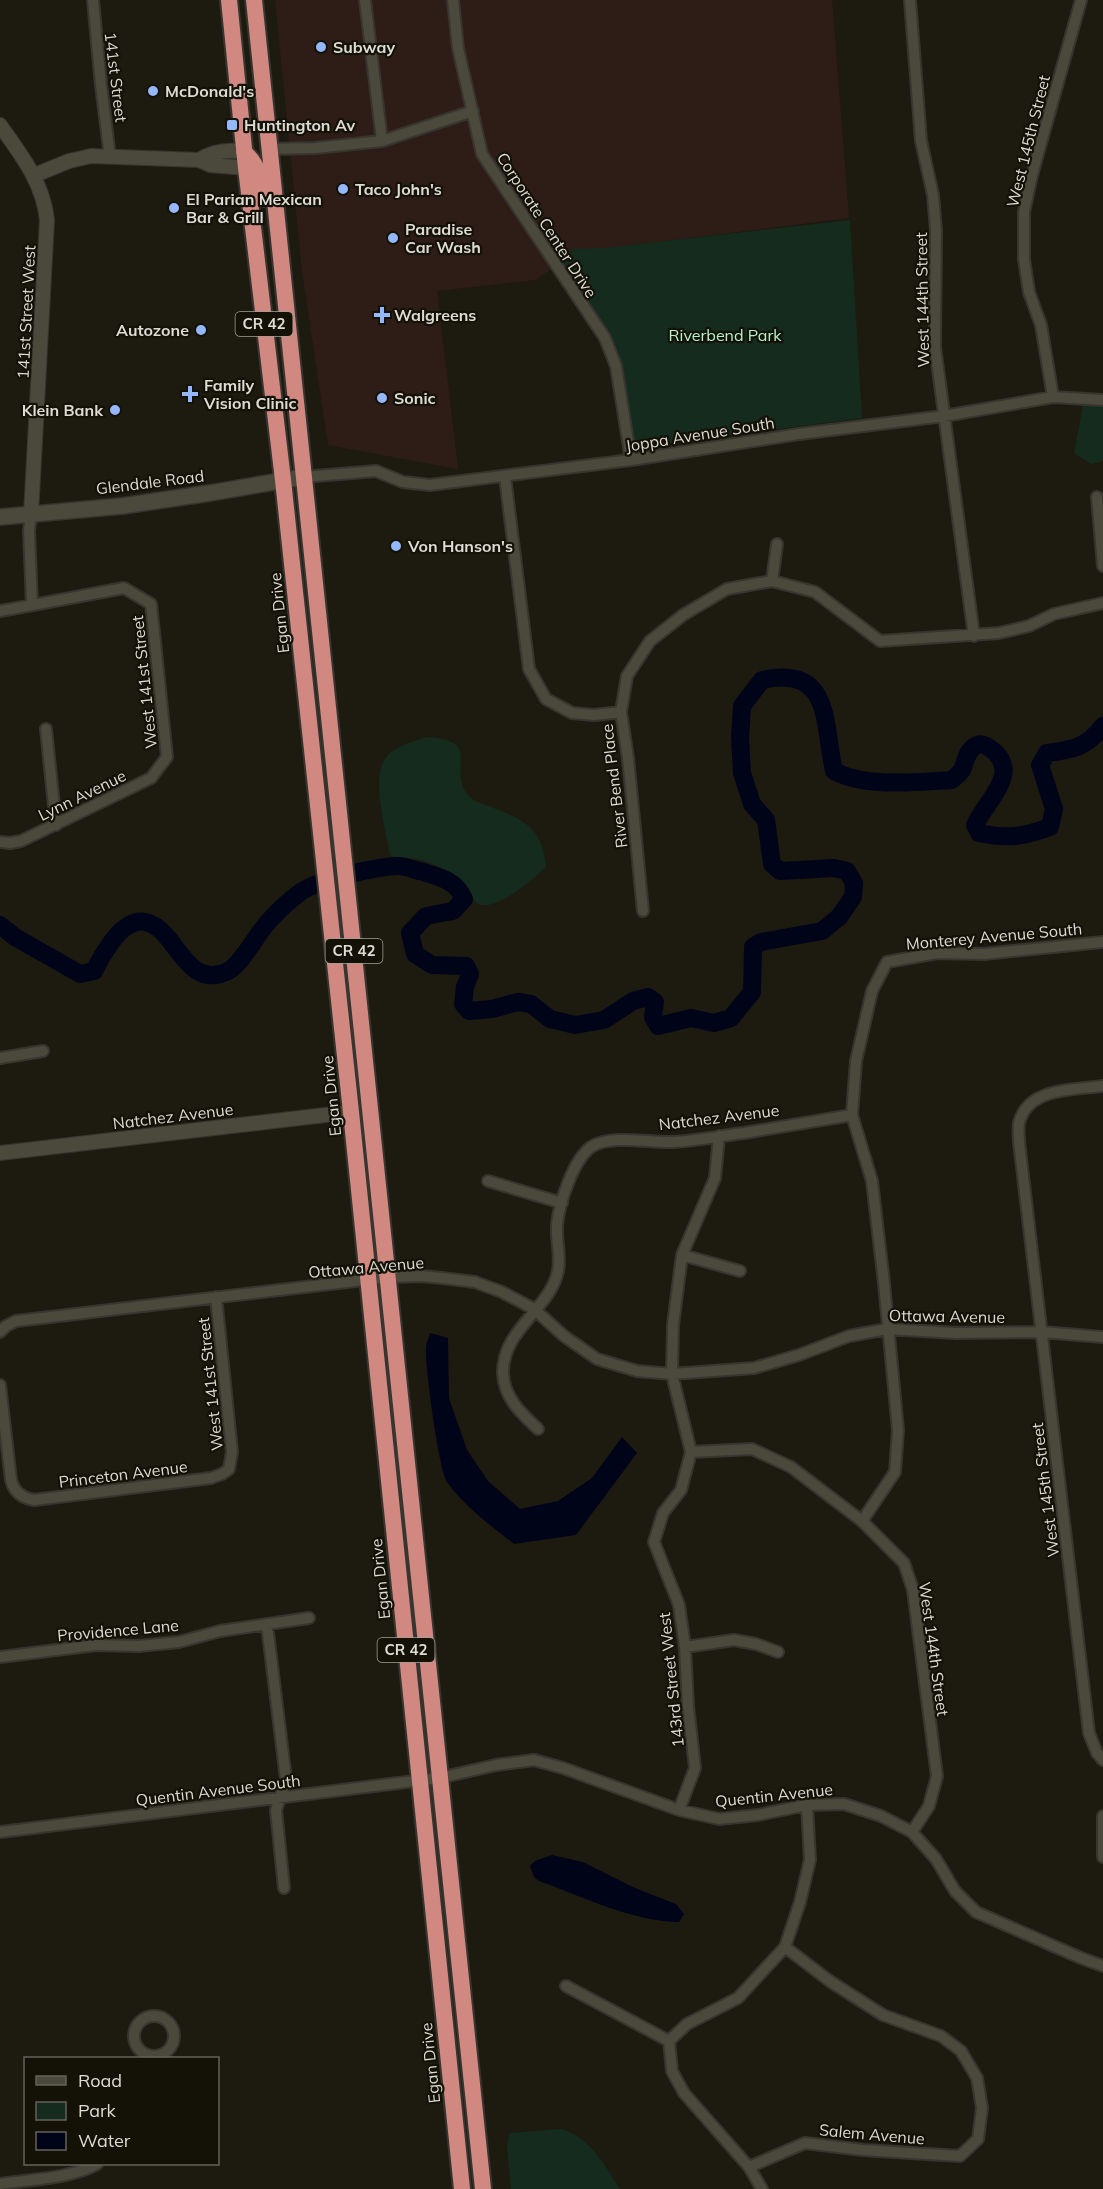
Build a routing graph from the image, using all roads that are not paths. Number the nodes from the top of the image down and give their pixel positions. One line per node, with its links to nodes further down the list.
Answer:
1 (230, 0): 11 (highway); 13 (highway, Egan Drive / CR 42)
2 (254, 0): 11 (highway, CR 42)
3 (365, 0): 10 (street)
4 (453, 0): 8 (street, Corporate Center Drive)
5 (910, 0): 18 (street, West 144th Street)
6 (1081, 0): 16 (street, West 145th Street)
7 (93, 1): 12 (street, 141st Street)
8 (473, 111): 10 (street); 19 (street, Corporate Center Drive)
9 (0, 125): 14 (street, 141st Street West)
10 (381, 141): 11 (street)
11 (269, 149): 15 (highway, CR 42)
12 (110, 157): 13 (street); 14 (street)
13 (245, 160): 15 (highway); 22 (highway, Egan Drive / CR 42)
14 (35, 175): 24 (street, 141st Street West)
15 (288, 326): 20 (highway, CR 42)
16 (1053, 397): 17 (street, Joppa Avenue South); 18 (street, Joppa Avenue South)
17 (1103, 400)
18 (944, 416): 19 (street, Joppa Avenue South); 32 (street, West 144th Street)
19 (631, 460): 21 (street, Joppa Avenue South)
20 (303, 477): 21 (street, Joppa Avenue South); 22 (main road, Glendale Road); 51 (highway, CR 42)
21 (506, 477): 33 (street, River Bend Place)
22 (283, 480): 24 (main road, Glendale Road); 43 (highway, Egan Drive / CR 42)
23 (1097, 497): 27 (street)
24 (31, 514): 25 (main road, Glendale Road); 30 (street)
25 (0, 517)
26 (777, 544): 28 (street)
27 (1103, 566)
28 (772, 581): 32 (street); 33 (street)
29 (1103, 603): 32 (street)
30 (32, 605): 31 (street); 35 (street, West 141st Street)
31 (0, 611)
32 (974, 636)
33 (621, 712): 38 (street, River Bend Place)
34 (46, 729): 36 (street)
35 (167, 757): 36 (street, Lynn Avenue)
36 (56, 825): 37 (street, Lynn Avenue)
37 (0, 842)
38 (643, 911)
39 (1103, 942): 44 (street, Monterey Avenue South)
40 (43, 1051): 41 (street)
41 (0, 1058)
42 (1103, 1086): 57 (street, West 145th Street)
43 (351, 1112): 46 (street, Natchez Avenue); 52 (highway, Egan Drive / CR 42)
44 (852, 1115): 45 (street, Natchez Avenue); 55 (street)
45 (720, 1136): 48 (street, Natchez Avenue); 49 (street, 143rd Street West)
46 (0, 1153)
47 (488, 1181): 48 (street)
48 (562, 1203): 54 (street)
49 (682, 1255): 50 (street); 59 (street, 143rd Street West)
50 (740, 1271)
51 (389, 1277): 52 (street, Ottawa Avenue); 54 (street, Ottawa Avenue); 71 (highway, CR 42)
52 (368, 1280): 53 (street, Ottawa Avenue); 72 (highway, Egan Drive / CR 42)
53 (216, 1297): 56 (street, Ottawa Avenue); 63 (street, West 141st Street)
54 (534, 1309): 59 (street, Ottawa Avenue); 61 (street)
55 (887, 1329): 57 (street, Ottawa Avenue); 59 (street, Ottawa Avenue); 64 (street)
56 (0, 1332)
57 (1042, 1332): 58 (street, Ottawa Avenue); 70 (street, West 145th Street)
58 (1103, 1336)
59 (672, 1374): 62 (street, 143rd Street West)
60 (0, 1385): 63 (street, Princeton Avenue)
61 (538, 1429)
62 (691, 1452): 64 (street); 67 (street, 143rd Street West)
63 (229, 1469)
64 (862, 1521): 78 (street, West 144th Street)
65 (309, 1618): 66 (street, Providence Lane)
66 (267, 1625): 69 (street, Providence Lane); 73 (street)
67 (685, 1647): 68 (street); 75 (street, 143rd Street West)
68 (778, 1652)
69 (0, 1657)
70 (1103, 1760)
71 (439, 1778): 72 (street, Quentin Avenue South); 75 (street, Quentin Avenue); 89 (highway, CR 42)
72 (419, 1779): 73 (street, Quentin Avenue South); 88 (highway, Egan Drive / CR 42)
73 (280, 1798): 77 (street, Quentin Avenue South); 80 (street)
74 (807, 1805): 75 (street, Quentin Avenue); 78 (street, Quentin Avenue); 81 (street)
75 (679, 1810)
76 (1103, 1816): 79 (street)
77 (0, 1832)
78 (912, 1832): 82 (street, Quentin Avenue)
79 (1103, 1857)
80 (284, 1888)
81 (785, 1947): 84 (street); 86 (street, Salem Avenue)
82 (1103, 1966)
83 (566, 1986): 84 (street)
84 (669, 2041): 86 (street)
85 (93, 2165): 87 (street)
86 (749, 2167): 90 (street)
87 (0, 2184)
88 (462, 2189)
89 (483, 2189)
90 (762, 2189)

